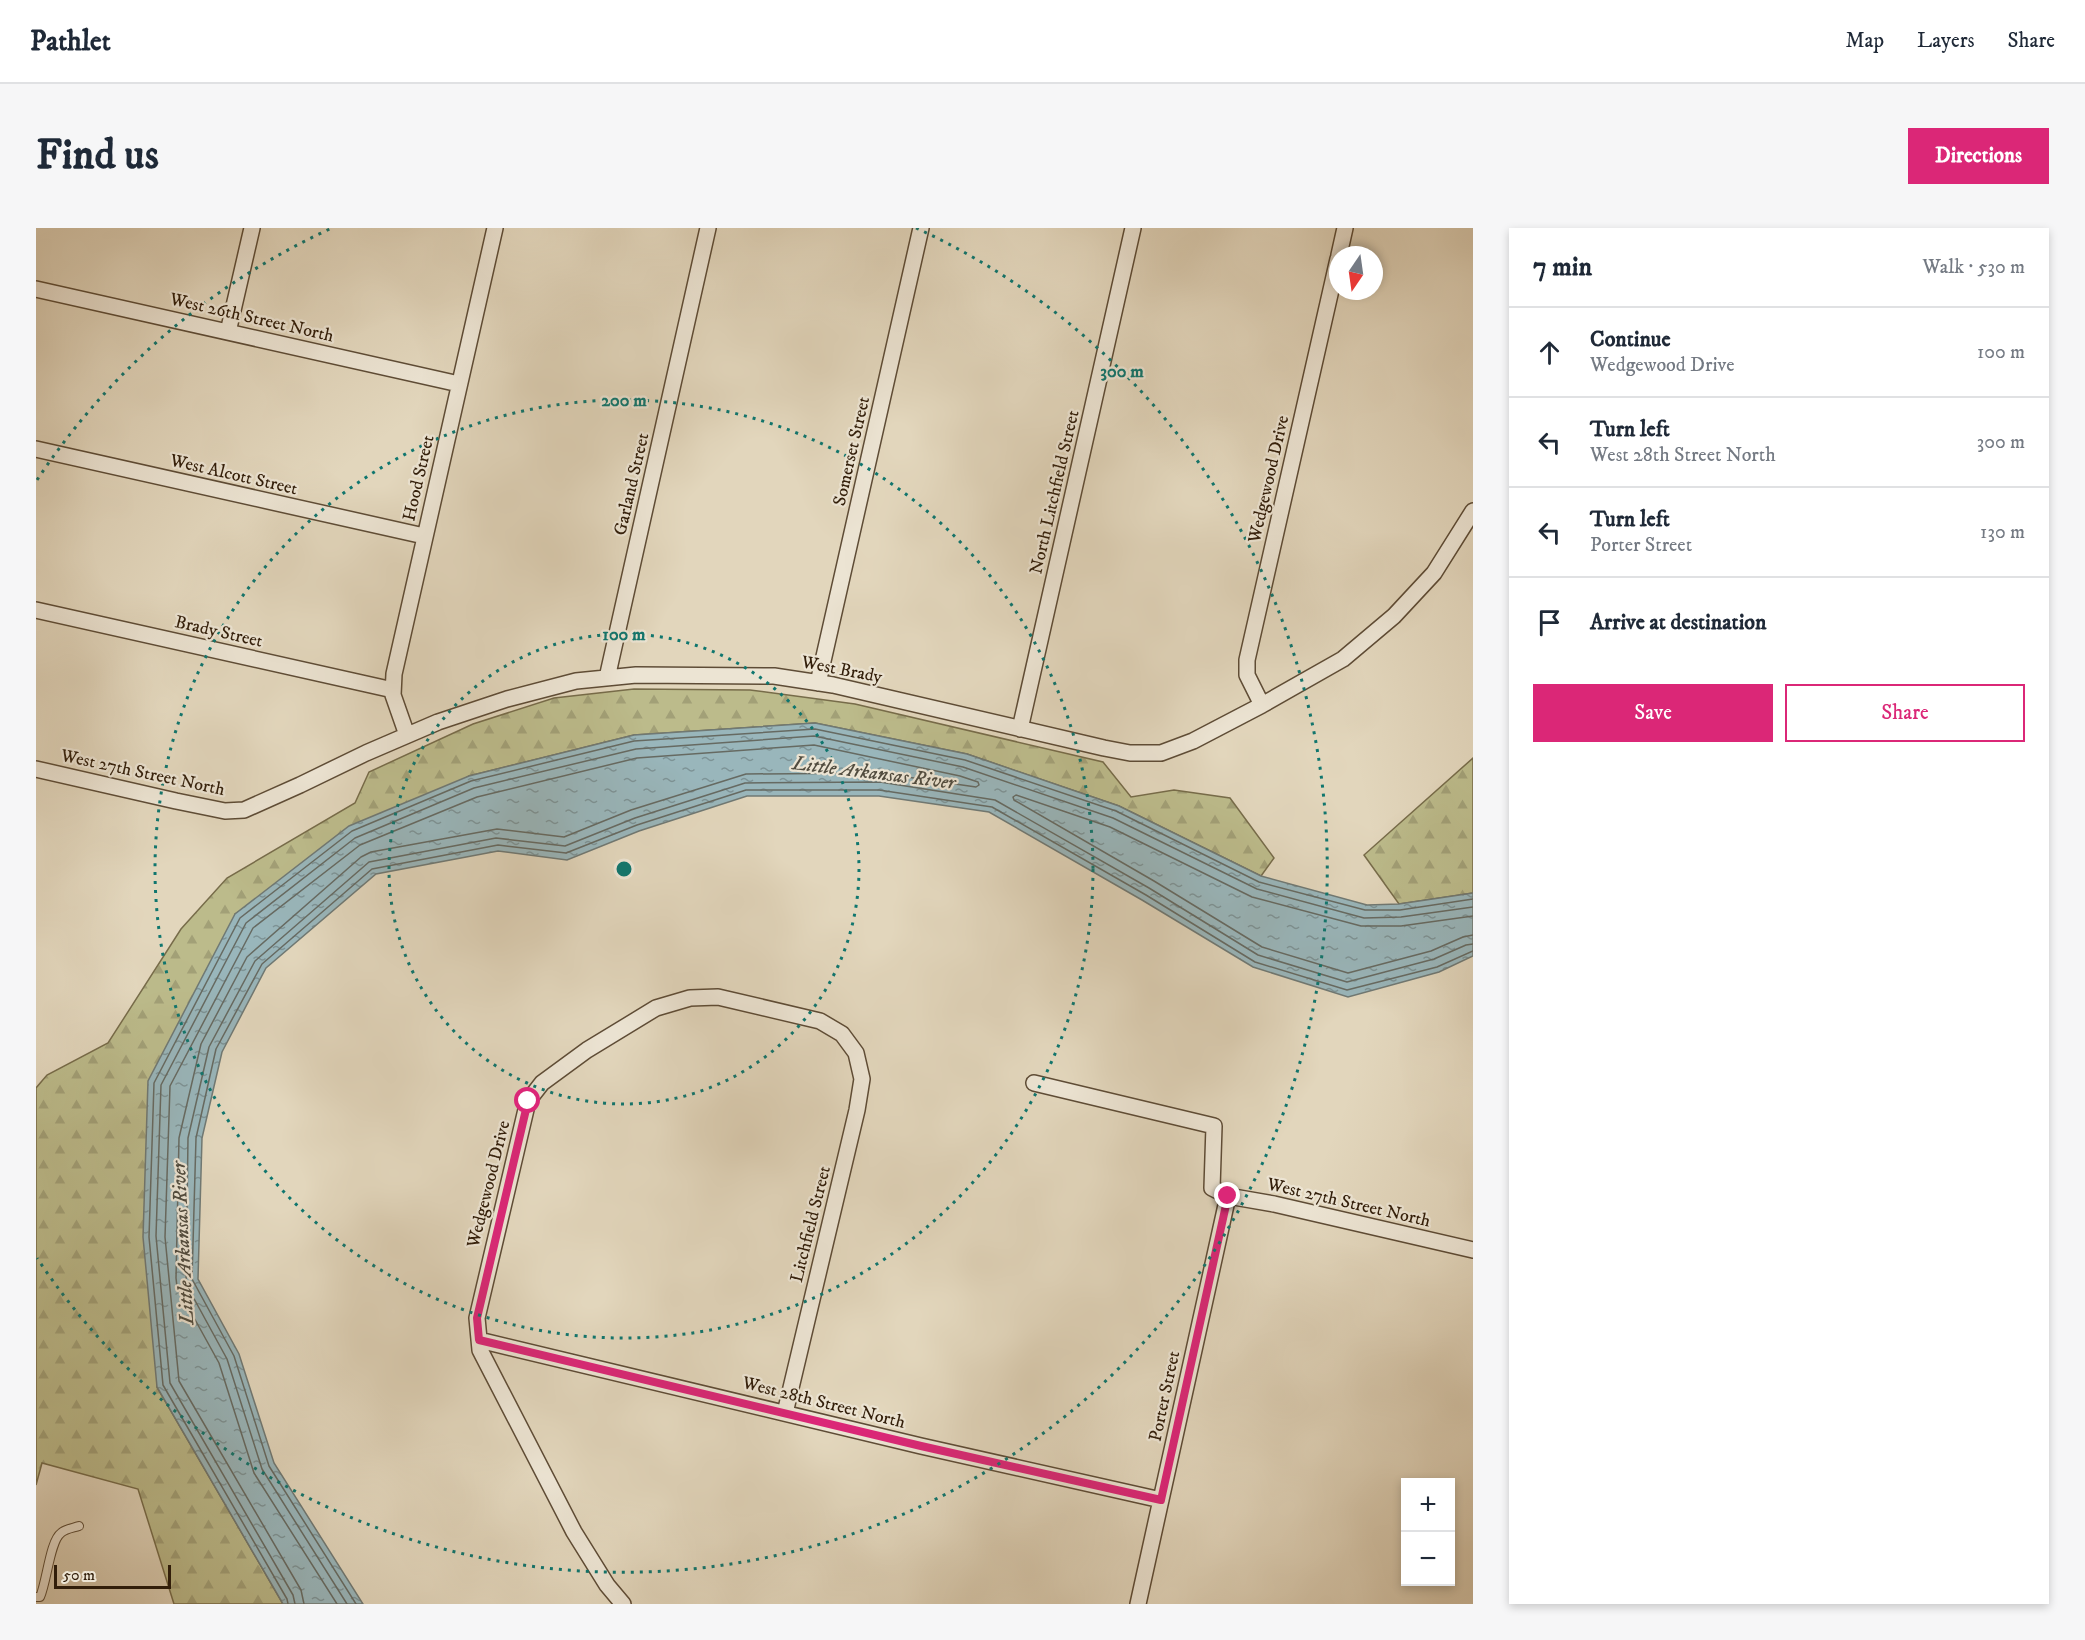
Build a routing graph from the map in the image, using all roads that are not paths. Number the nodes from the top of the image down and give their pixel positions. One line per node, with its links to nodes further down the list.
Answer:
1 (252, 228): 10 (street)
2 (495, 228): 11 (street, Hood Street)
3 (708, 228): 16 (street, Garland Street)
4 (921, 228): 17 (street, Somerset Street)
5 (1133, 228): 20 (street, North Litchfield Street)
6 (1345, 228): 7 (street, Wedgewood Drive)
7 (1341, 246)
8 (36, 289): 10 (street, West 26th Street North)
9 (1329, 297): 19 (street, Wedgewood Drive)
10 (228, 332): 11 (street, West 26th Street North)
11 (459, 384): 14 (street, Hood Street)
12 (36, 449): 14 (street, West Alcott Street)
13 (1473, 511): 19 (street, West Brady)
14 (424, 536): 18 (street, Hood Street)
15 (36, 610): 18 (street, Brady Street)
16 (607, 678): 17 (street, West Brady); 21 (street, West Brady)
17 (818, 683): 20 (street, West Brady)
18 (393, 690): 21 (street, Hood Street)
19 (1262, 705): 20 (street, West Brady)
20 (1020, 729)
21 (407, 735): 22 (street, West 27th Street North)
22 (36, 769)
23 (850, 1045): 27 (street, Wedgewood Drive); 28 (street, Litchfield Street)
24 (1034, 1083): 25 (street)
25 (1228, 1196): 26 (street, West 27th Street North); 29 (street, Porter Street)
26 (1473, 1250)
27 (479, 1340): 28 (street, West 28th Street North); 32 (street, Wedgewood Drive)
28 (785, 1413): 29 (street, West 28th Street North)
29 (1161, 1500): 33 (street, Porter Street)
30 (79, 1526): 31 (lane)
31 (36, 1597)
32 (623, 1604)
33 (1138, 1604)

